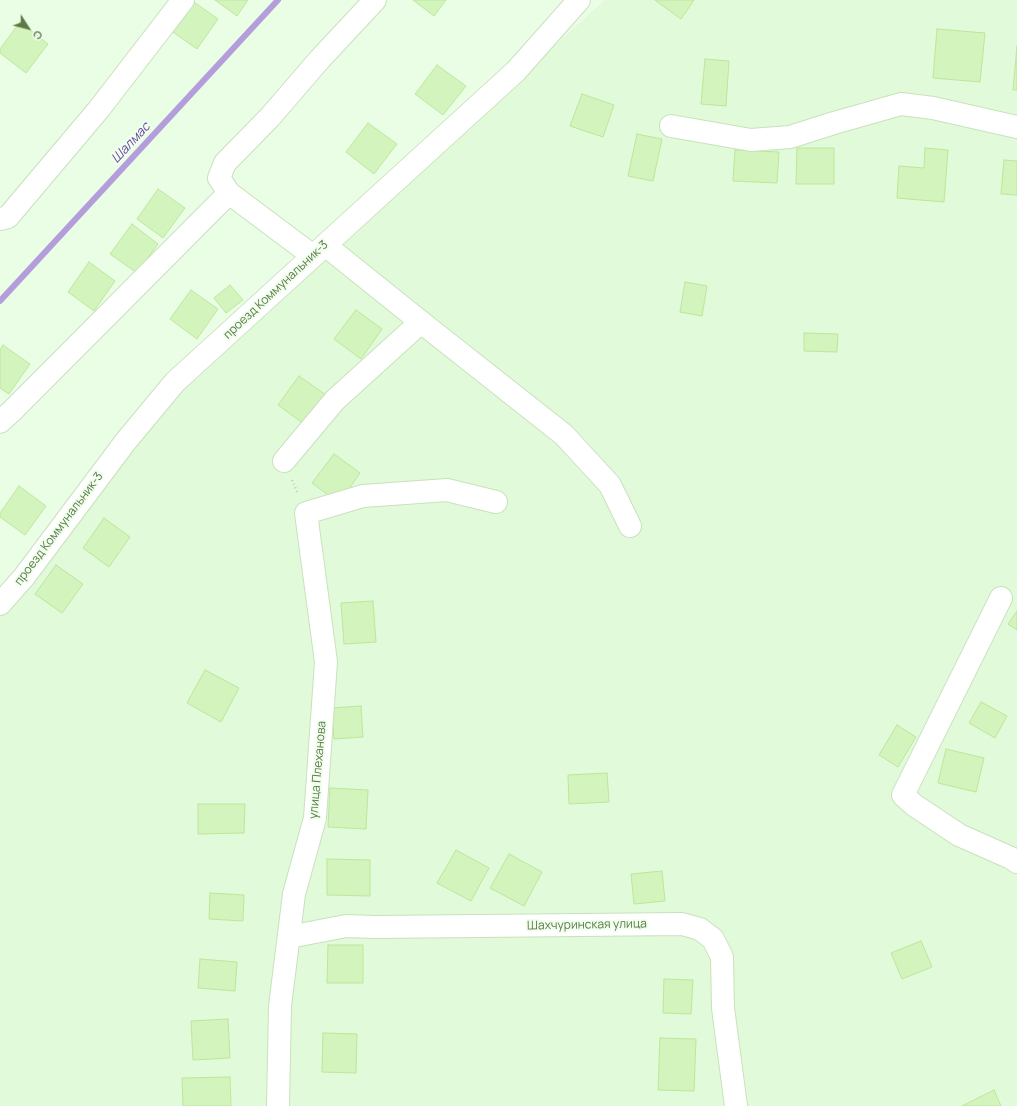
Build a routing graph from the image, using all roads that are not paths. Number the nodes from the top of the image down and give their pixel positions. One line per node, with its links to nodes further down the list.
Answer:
1 (182, 0): 7 (street)
2 (374, 0): 6 (street)
3 (579, 0): 8 (street, проезд Коммунальник-3)
4 (672, 126): 5 (street)
5 (1017, 127)
6 (229, 193): 8 (street); 10 (street)
7 (0, 219)
8 (319, 250): 9 (street); 15 (street, проезд Коммунальник-3)
9 (421, 322): 11 (street); 13 (street)
10 (0, 422)
11 (284, 461)
12 (496, 502): 17 (street, улица Плеханова)
13 (630, 526)
14 (1001, 598): 16 (street)
15 (0, 604)
16 (1015, 856)
17 (289, 937): 18 (street, улица Плеханова); 19 (street, Шахчуринская улица)
18 (278, 1106)
19 (736, 1106)

